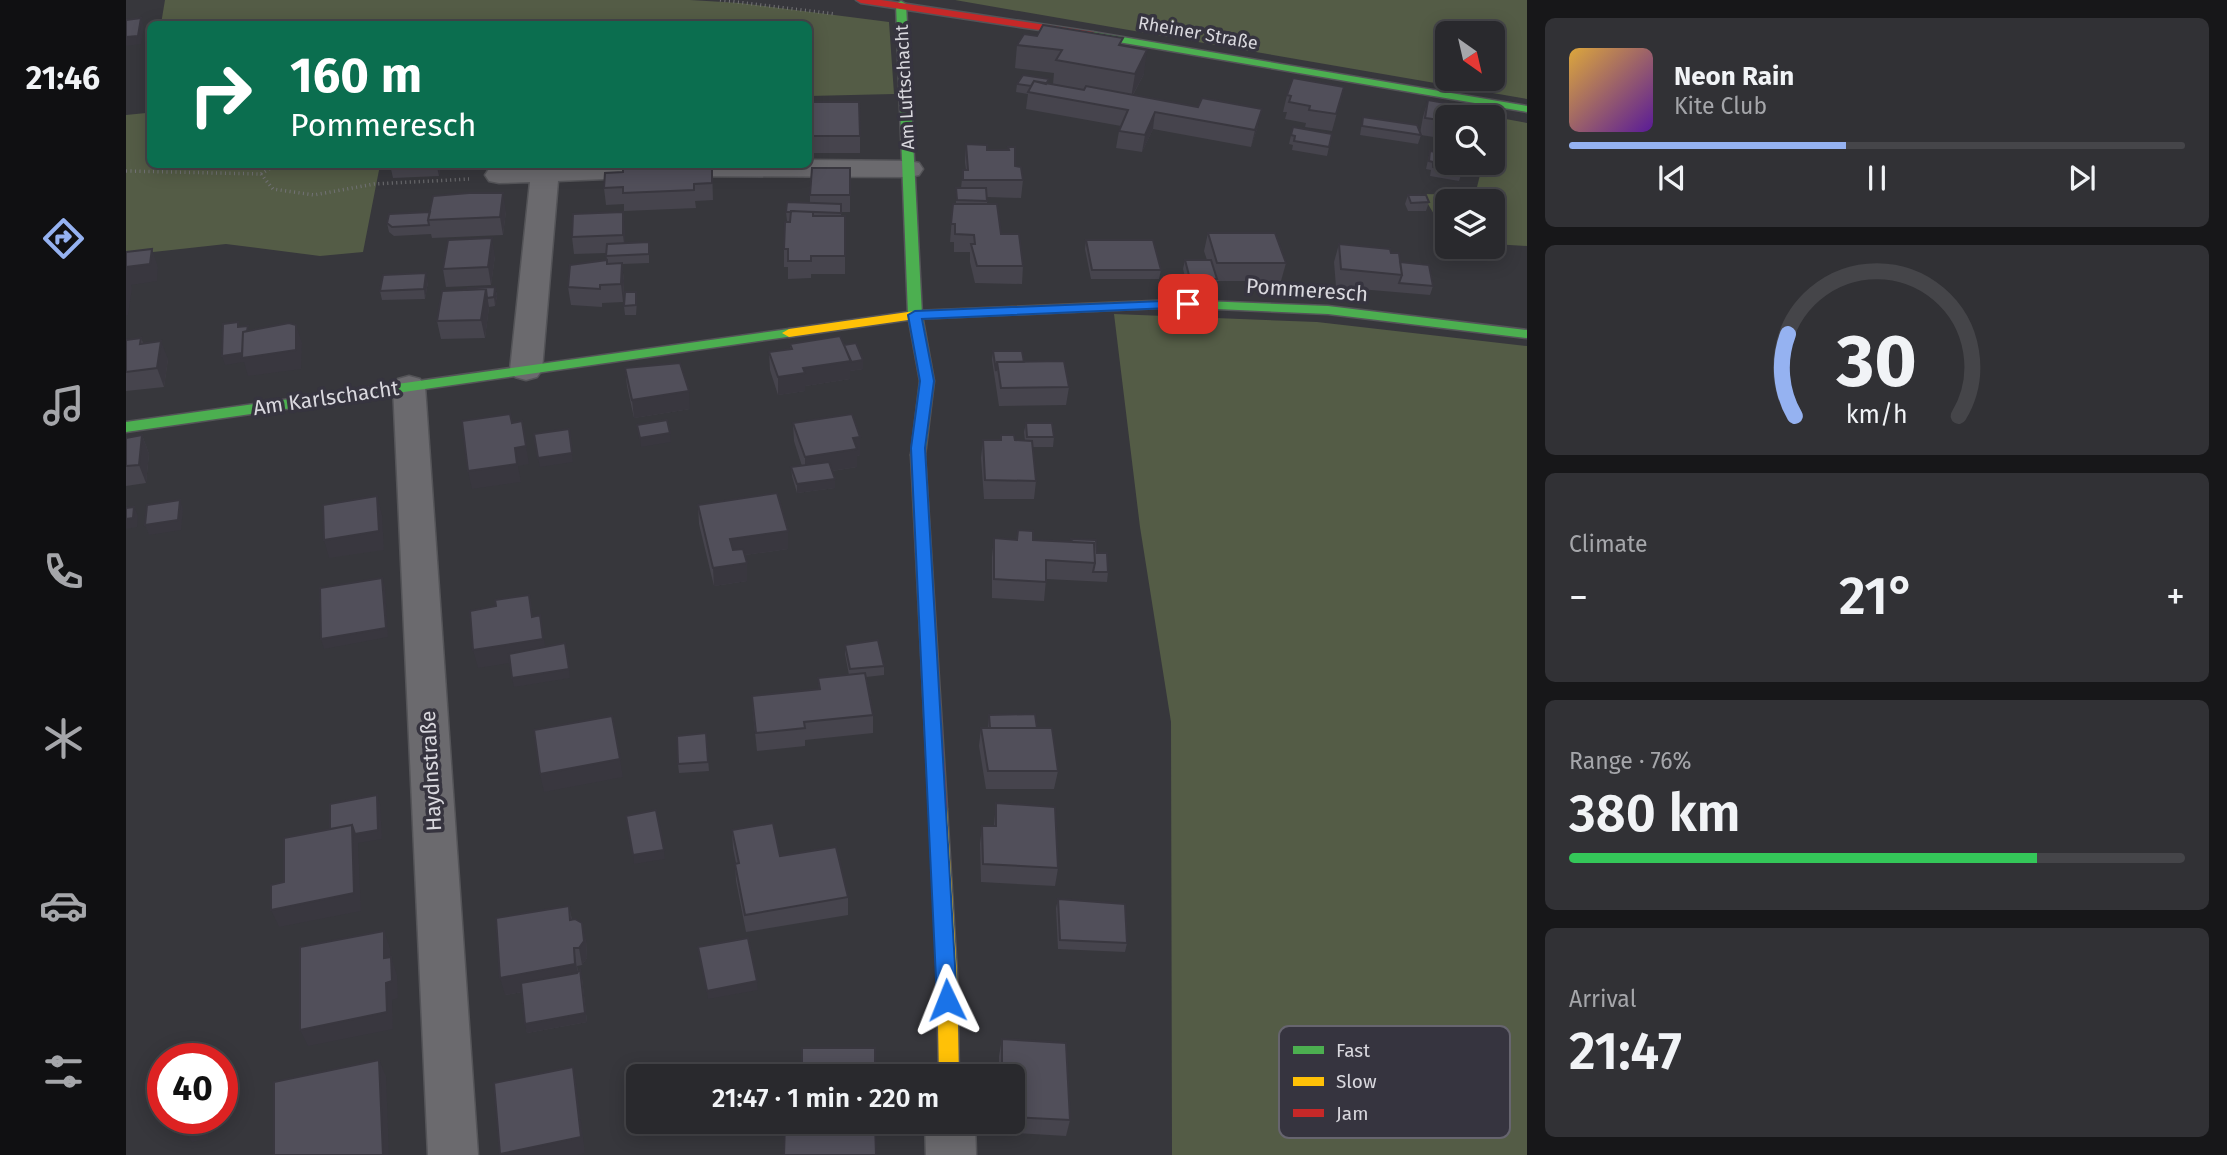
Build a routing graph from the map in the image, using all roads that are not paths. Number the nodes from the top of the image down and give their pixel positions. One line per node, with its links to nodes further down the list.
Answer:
1 (861, 0): 2 (street, Rheiner Straße)
2 (901, 4): 3 (street, Rheiner Straße); 4 (street, Am Luftschacht)
3 (1527, 109)
4 (909, 169): 5 (street, Am Luftschacht); 7 (street, Am Luftschacht)
5 (545, 174): 6 (street, Am Luftschacht); 9 (street)
6 (499, 175)
7 (915, 315): 8 (street, Pommeresch); 9 (street, Am Karlschacht); 12 (street, Am Luftschacht)
8 (1527, 334)
9 (526, 370): 10 (street, Am Karlschacht)
10 (409, 386): 11 (street, Am Karlschacht); 14 (street, Haydnstraße)
11 (126, 427)
12 (949, 1064)
13 (950, 1134): 15 (street)
14 (453, 1155)
15 (951, 1155)

